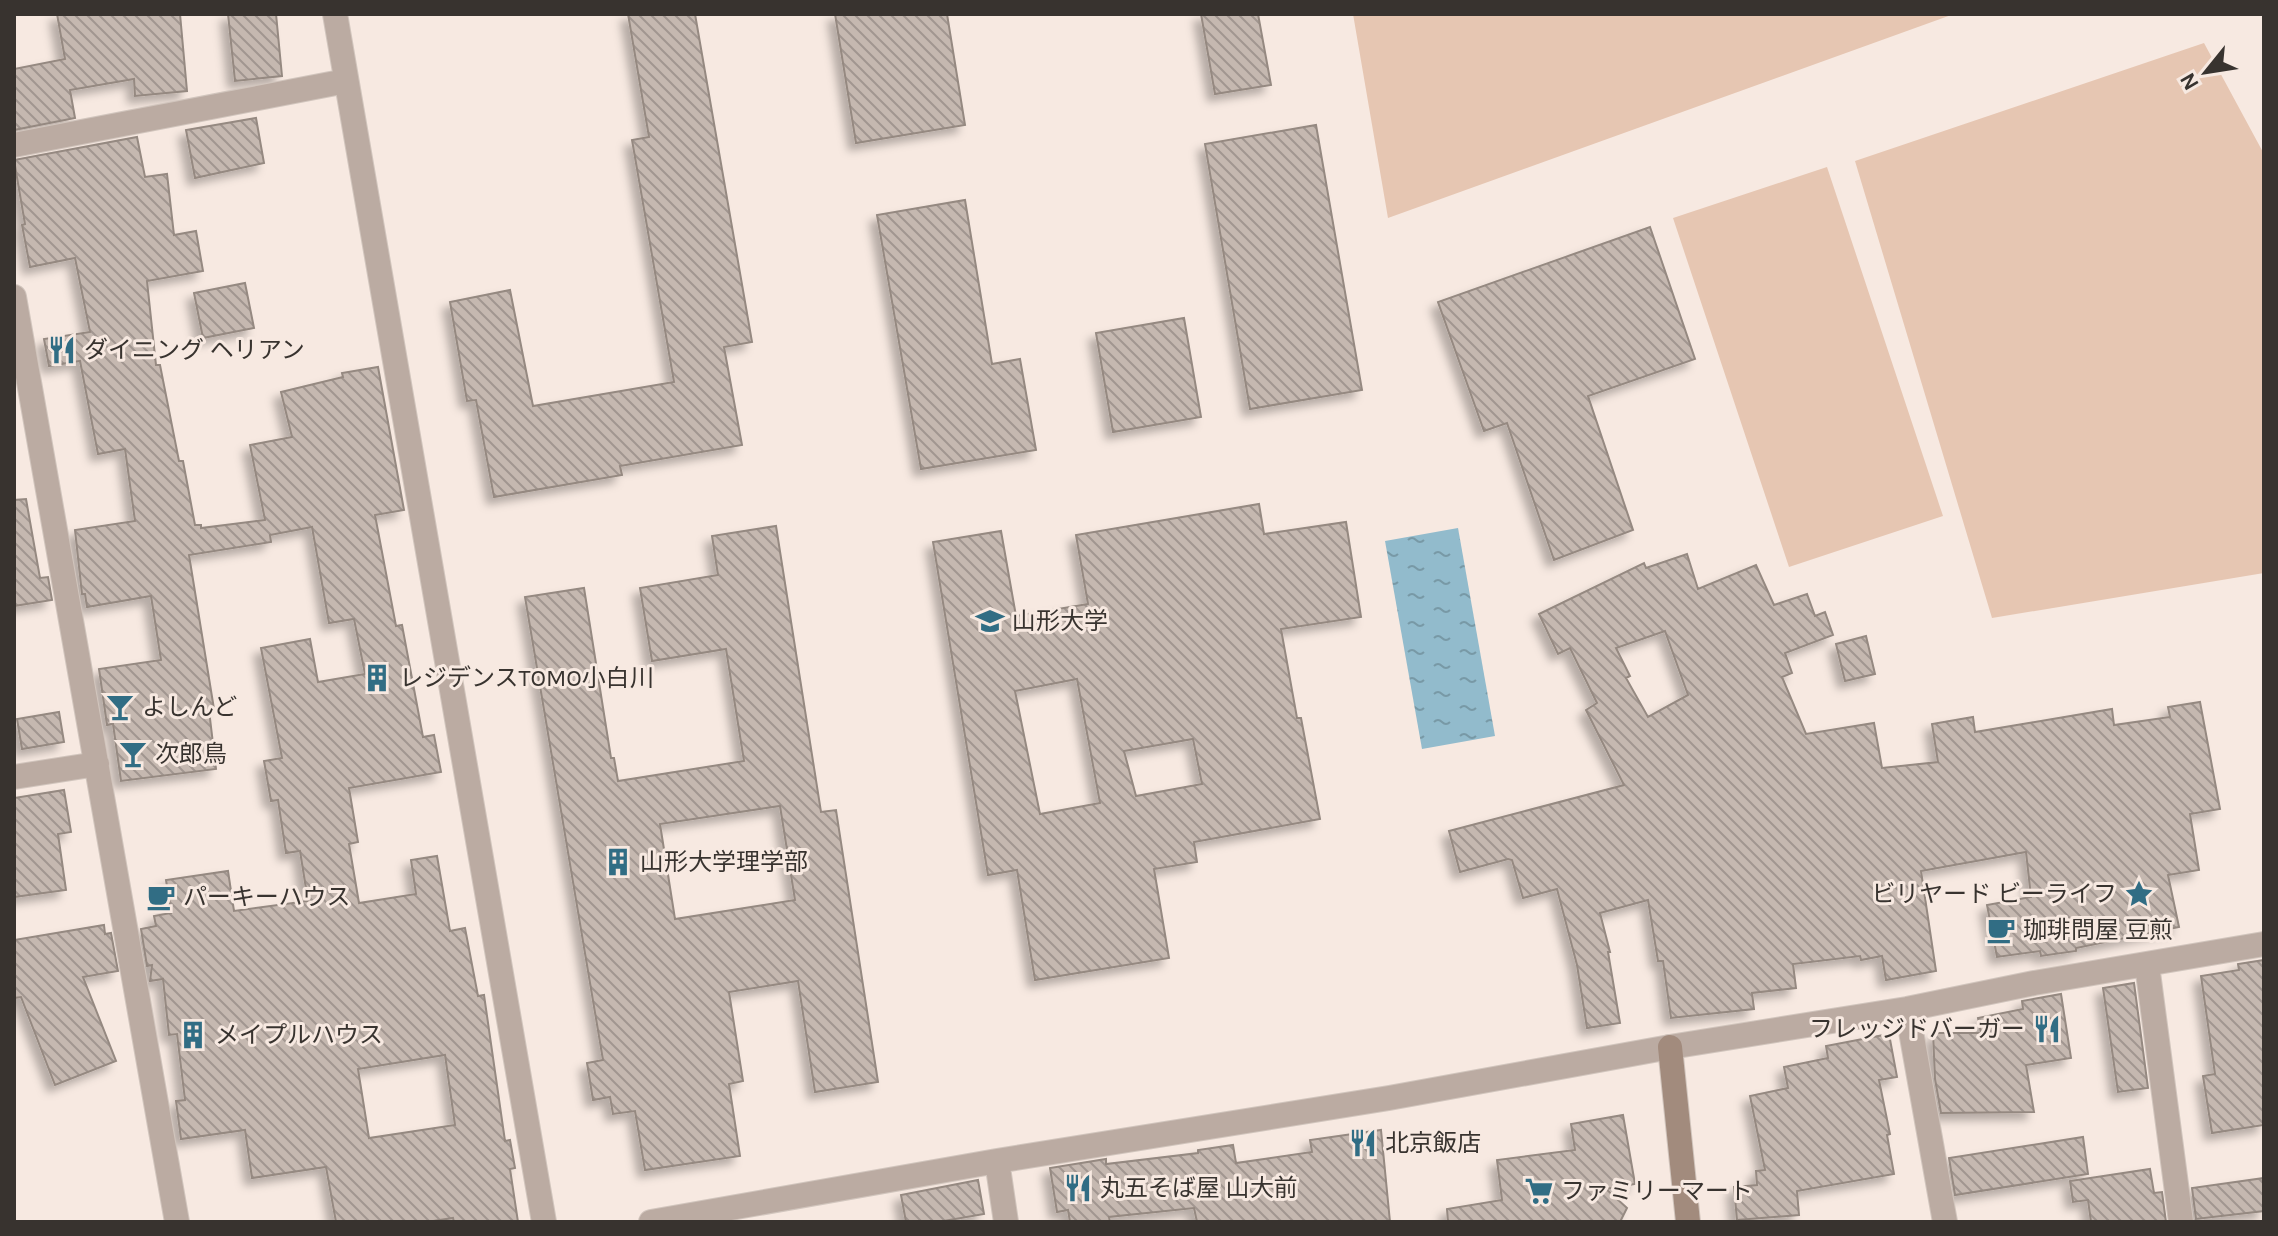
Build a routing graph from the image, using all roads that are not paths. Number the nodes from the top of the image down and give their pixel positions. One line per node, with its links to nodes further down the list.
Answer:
1 (335, 14): 2 (street)
2 (346, 81): 3 (street); 13 (street)
3 (14, 145)
4 (14, 297): 5 (street)
5 (97, 764): 6 (street); 12 (street)
6 (14, 777)
7 (2264, 944): 8 (street)
8 (2147, 965): 9 (street); 18 (street)
9 (1907, 1009): 10 (street); 17 (street)
10 (1670, 1047): 11 (street); 16 (street)
11 (997, 1161): 14 (street); 15 (street)
12 (177, 1222)
13 (544, 1222)
14 (651, 1222)
15 (1006, 1222)
16 (1688, 1222)
17 (1945, 1222)
18 (2181, 1222)

